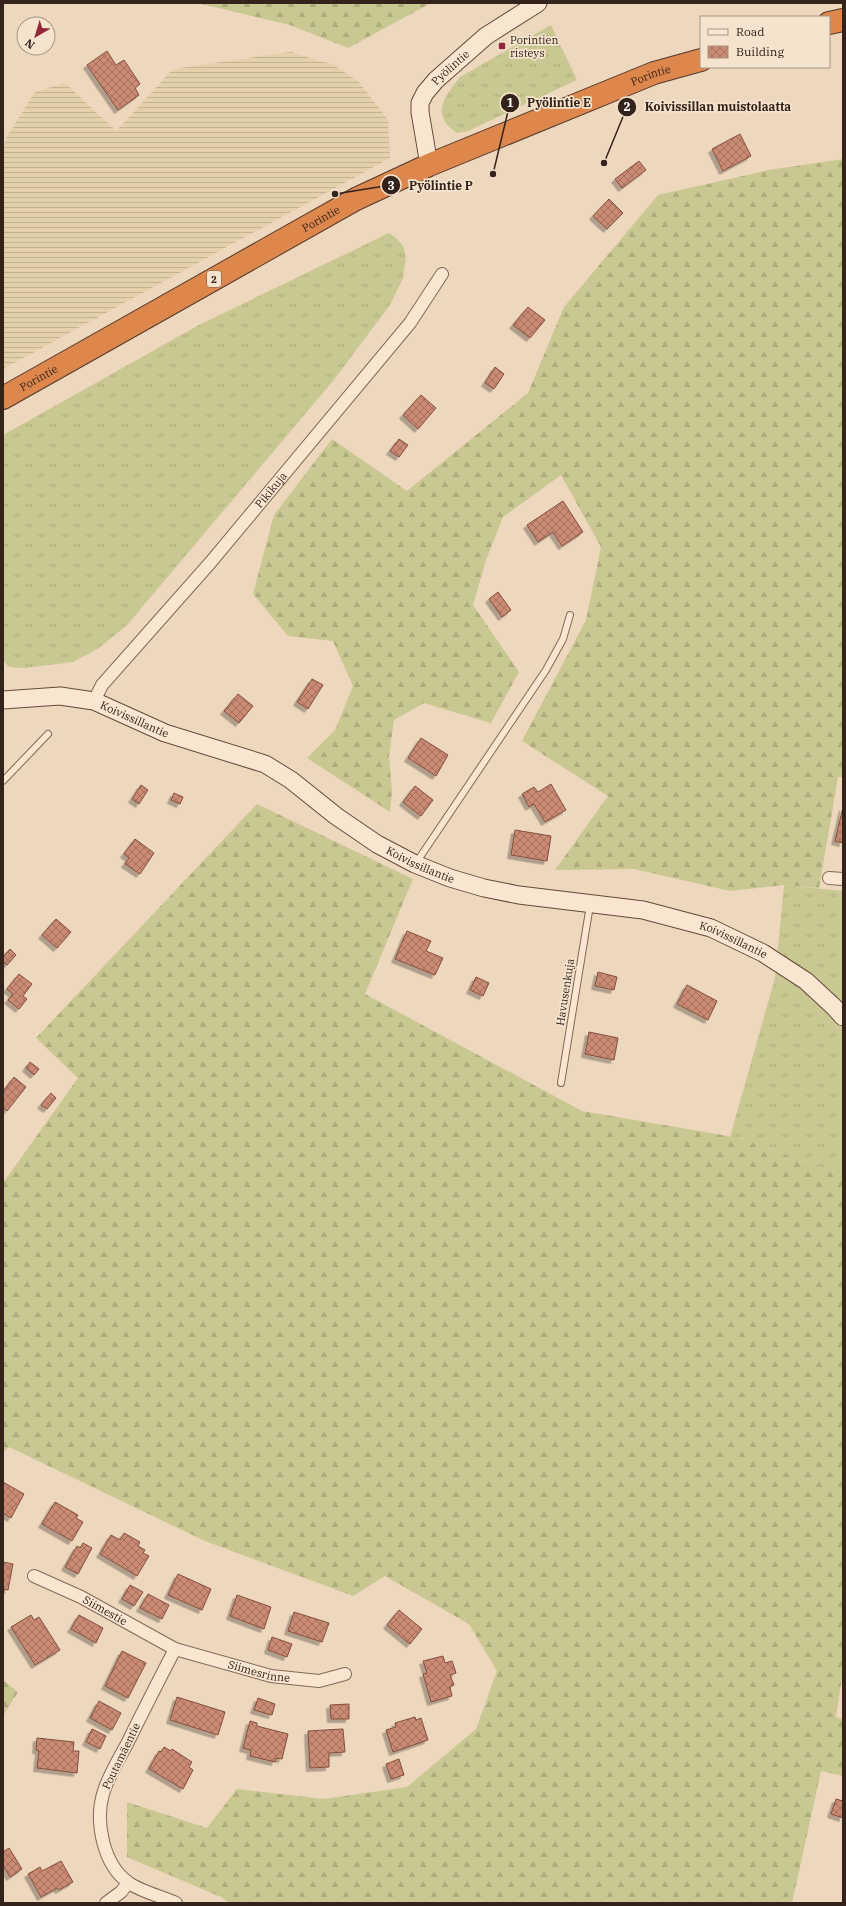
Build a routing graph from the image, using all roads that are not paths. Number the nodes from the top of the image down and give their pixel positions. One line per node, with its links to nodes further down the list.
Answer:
1 (538, 3): 5 (street, Pyölintie)
2 (843, 20): 3 (highway)
3 (830, 23)
4 (700, 60): 5 (highway, Porintie / 2)
5 (429, 165): 7 (highway, Porintie / 2)
6 (442, 274): 10 (street, Pikikuja)
7 (3, 398)
8 (570, 615): 13 (lane)
9 (3, 700): 10 (street, Koivissillantie)
10 (94, 701): 13 (street, Koivissillantie)
11 (48, 734): 12 (lane)
12 (3, 781)
13 (415, 864): 16 (street, Koivissillantie)
14 (829, 878): 15 (street)
15 (843, 879)
16 (590, 904): 17 (street, Koivissillantie); 18 (lane, Havusenkuja)
17 (843, 1017)
18 (561, 1083)
19 (34, 1576): 20 (street, Siimestie)
20 (175, 1649): 21 (street, Siimesrinne); 22 (street, Poutamäentie)
21 (345, 1674)
22 (128, 1883): 23 (street); 24 (street, Poutamäentie)
23 (106, 1903)
24 (176, 1903)

